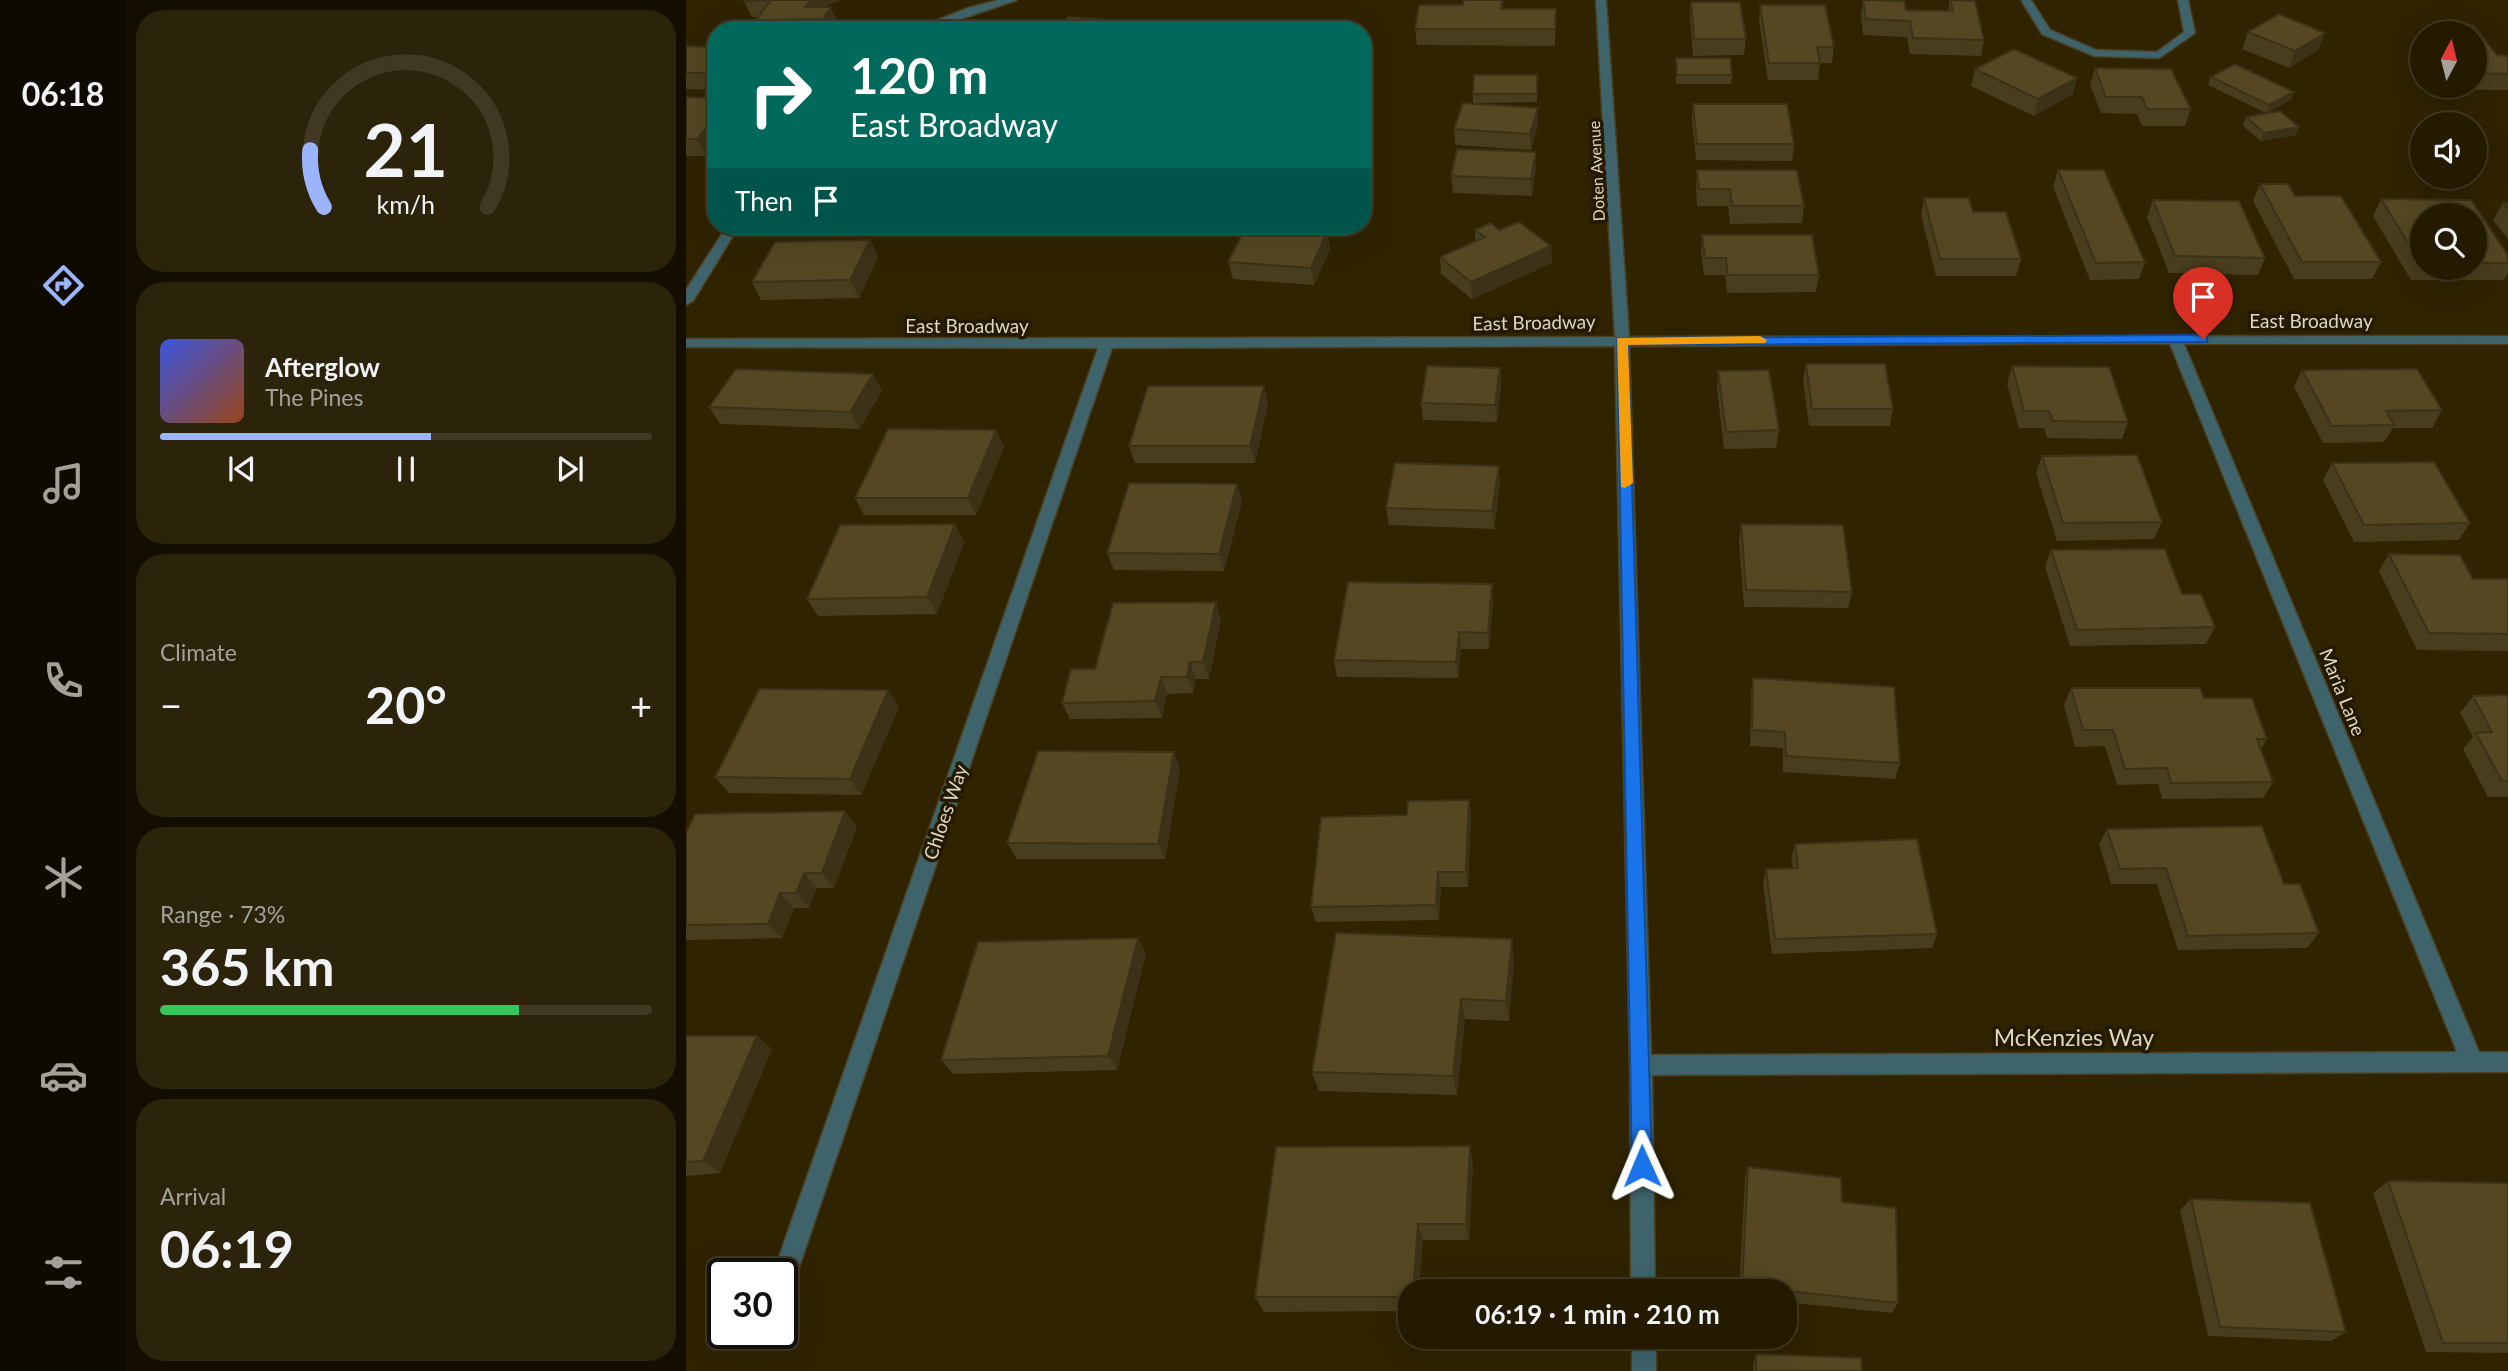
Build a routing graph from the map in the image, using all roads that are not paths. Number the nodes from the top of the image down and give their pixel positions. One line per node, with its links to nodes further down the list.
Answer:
1 (1012, 0): 5 (street)
2 (1601, 0): 10 (street, Doten Avenue)
3 (2026, 0): 4 (street)
4 (2183, 0)
5 (942, 21)
6 (727, 235): 7 (street)
7 (686, 301)
8 (2175, 339): 9 (street, East Broadway); 10 (street, East Broadway); 13 (street, Maria Lane)
9 (2508, 340)
10 (1622, 341): 12 (street, East Broadway); 15 (street, Doten Avenue)
11 (686, 343): 12 (street, East Broadway)
12 (1106, 345): 16 (street, Chloes Way)
13 (2472, 1062): 14 (street, McKenzies Way); 15 (street, McKenzies Way)
14 (2508, 1062)
15 (1641, 1065): 17 (street, Doten Avenue)
16 (790, 1258)
17 (1643, 1279)
18 (1644, 1349): 19 (street)
19 (1644, 1371)

